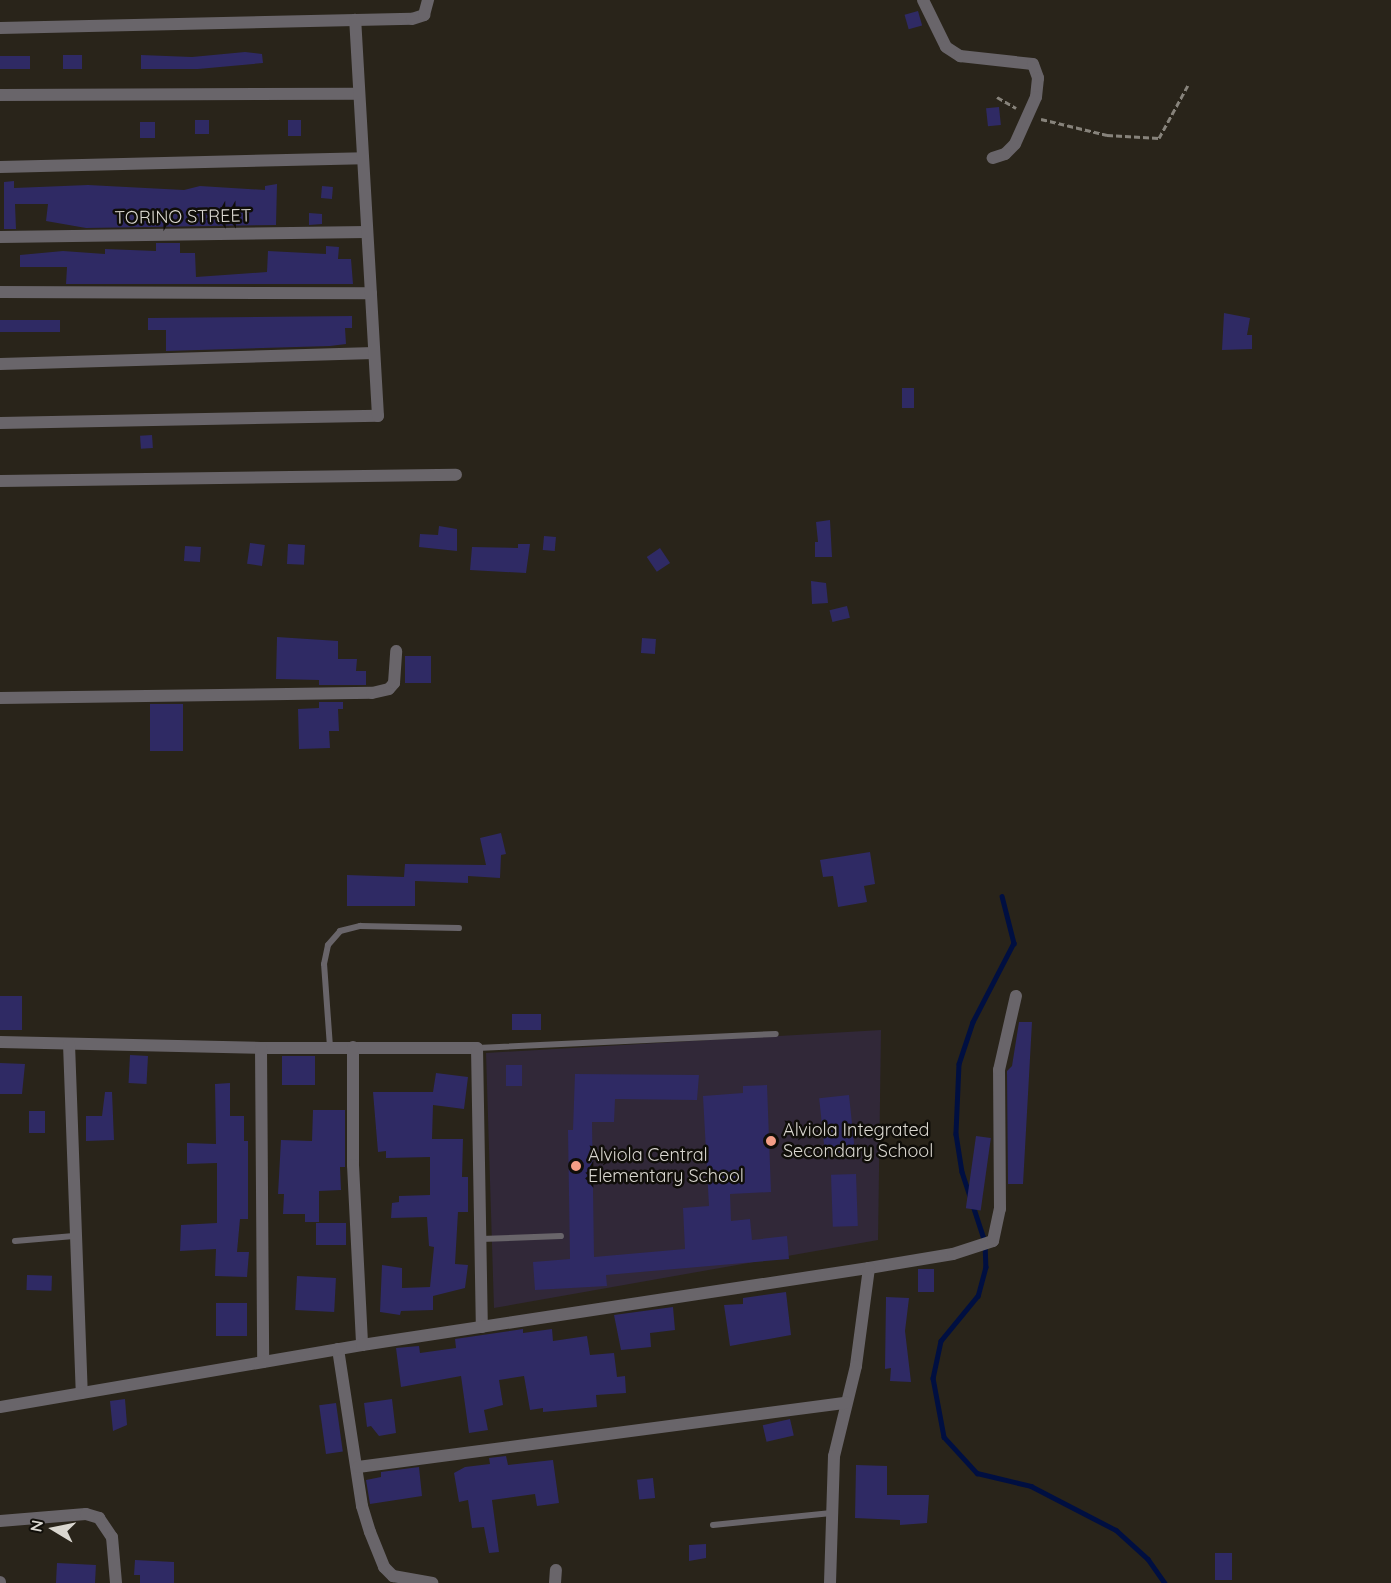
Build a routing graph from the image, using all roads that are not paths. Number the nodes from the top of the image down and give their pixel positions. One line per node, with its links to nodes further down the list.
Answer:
1 (428, 0): 3 (street)
2 (923, 0): 8 (street)
3 (355, 20): 4 (street); 6 (street)
4 (0, 28)
5 (0, 94): 6 (street)
6 (359, 94): 7 (street)
7 (363, 158): 9 (street); 10 (street)
8 (993, 158)
9 (0, 166)
10 (367, 232): 11 (street, TORINO STREET); 13 (street)
11 (0, 237)
12 (0, 292): 13 (street)
13 (371, 292): 14 (street)
14 (374, 353): 15 (street); 16 (street)
15 (0, 363)
16 (0, 423)
17 (456, 475): 18 (street)
18 (0, 481)
19 (396, 651): 20 (street)
20 (0, 698)
21 (459, 928): 26 (lane)
22 (1016, 996): 34 (street)
23 (777, 1034): 29 (lane)
24 (0, 1042): 25 (street)
25 (69, 1044): 28 (street); 30 (street)
26 (330, 1047): 27 (street); 28 (street)
27 (353, 1047): 29 (street); 36 (street)
28 (261, 1048): 38 (street)
29 (477, 1048): 32 (street)
30 (74, 1236): 33 (lane); 39 (street)
31 (561, 1236): 32 (lane)
32 (480, 1239): 35 (street)
33 (15, 1241)
34 (869, 1268): 35 (street); 40 (street)
35 (482, 1327): 36 (street)
36 (362, 1345): 37 (street)
37 (338, 1349): 38 (street); 42 (street)
38 (263, 1362): 39 (street)
39 (82, 1393): 41 (street)
40 (846, 1403): 42 (street); 43 (street)
41 (0, 1407)
42 (358, 1467): 48 (street)
43 (831, 1513): 45 (lane); 50 (street)
44 (0, 1521): 47 (street)
45 (713, 1525)
46 (556, 1570): 49 (street)
47 (116, 1583)
48 (432, 1583)
49 (555, 1583)
50 (830, 1583)

